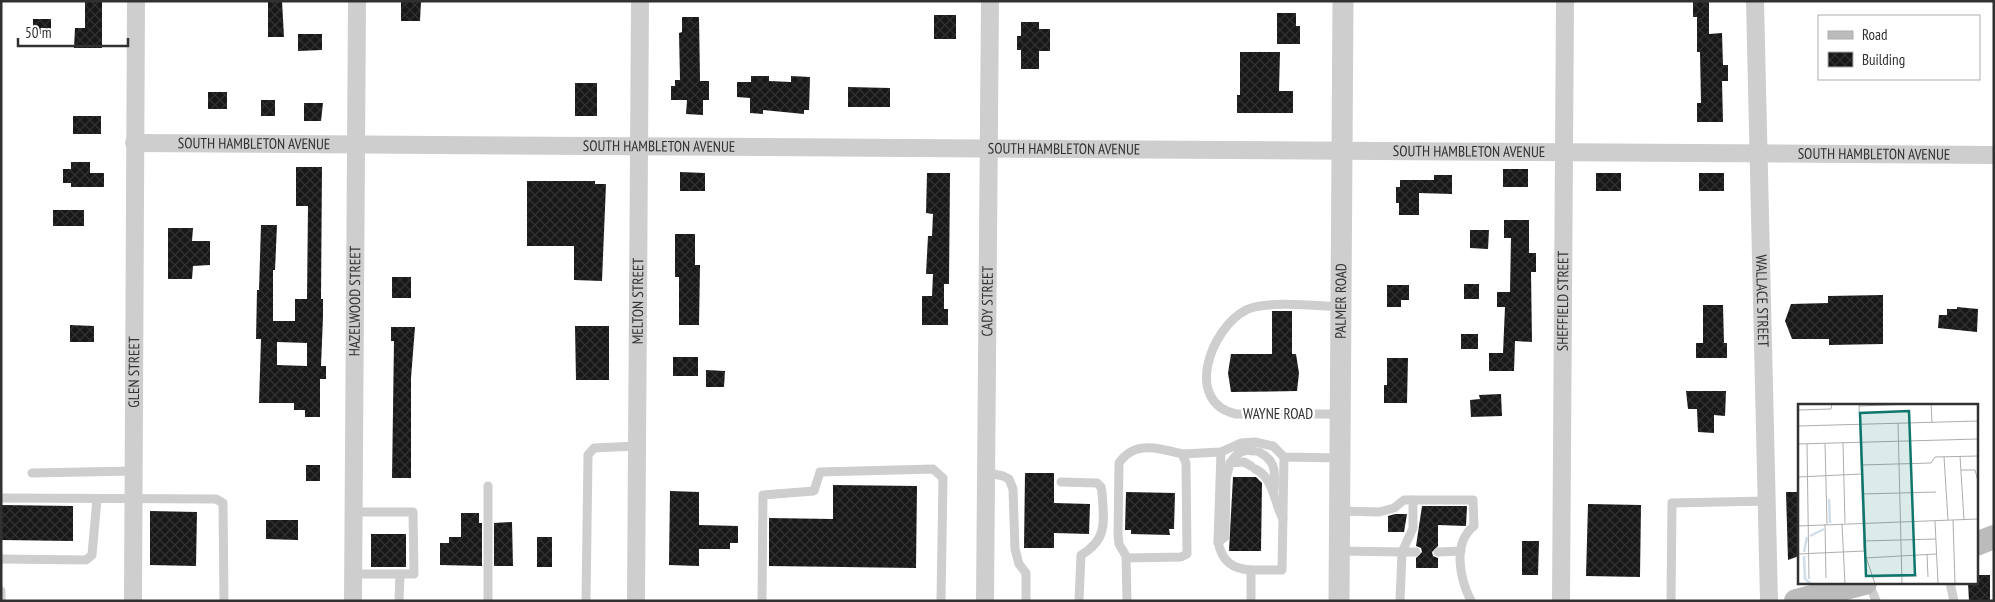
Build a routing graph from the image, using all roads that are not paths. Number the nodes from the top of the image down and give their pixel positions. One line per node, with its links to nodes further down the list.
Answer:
1 (136, 1): 8 (street, GLEN STREET)
2 (357, 1): 9 (street, HAZELWOOD STREET)
3 (640, 1): 10 (street, MELTON STREET)
4 (990, 1): 11 (street, CADY STREET)
5 (1343, 1): 12 (street, PALMER ROAD)
6 (1565, 1): 13 (street, SHEFFIELD STREET)
7 (1755, 1): 14 (street, WALLACE STREET)
8 (134, 142): 9 (street, SOUTH HAMBLETON AVENUE); 24 (street, GLEN STREET)
9 (356, 143): 10 (street, SOUTH HAMBLETON AVENUE); 35 (street, HAZELWOOD STREET)
10 (639, 145): 11 (street, SOUTH HAMBLETON AVENUE); 18 (street, MELTON STREET)
11 (988, 150): 12 (street, SOUTH HAMBLETON AVENUE); 25 (street, CADY STREET)
12 (1342, 151): 13 (street, SOUTH HAMBLETON AVENUE); 16 (street, PALMER ROAD)
13 (1564, 152): 14 (street, SOUTH HAMBLETON AVENUE); 73 (street, SHEFFIELD STREET)
14 (1758, 152): 15 (street, SOUTH HAMBLETON AVENUE); 34 (street, WALLACE STREET)
15 (1994, 155)
16 (1341, 307): 17 (street, PALMER ROAD); 17 (lane, WAYNE ROAD)
17 (1340, 414): 22 (street, PALMER ROAD)
18 (638, 446): 61 (lane); 62 (street, MELTON STREET)
19 (1221, 452): 20 (lane); 21 (lane); 39 (lane)
20 (1182, 454): 46 (lane); 46 (lane)
21 (1284, 457): 22 (lane); 37 (lane)
22 (1340, 458): 36 (street, PALMER ROAD)
23 (1230, 463): 32 (lane); 32 (lane); 39 (lane)
24 (133, 471): 26 (lane); 31 (street, GLEN STREET)
25 (985, 472): 65 (street, CADY STREET); 66 (lane)
26 (32, 473)
27 (1061, 482): 67 (lane)
28 (488, 486): 60 (lane)
29 (1, 498): 30 (lane)
30 (96, 499): 31 (lane); 47 (lane)
31 (133, 499): 56 (street, GLEN STREET); 57 (lane)
32 (1274, 500): 37 (lane)
33 (1413, 500): 36 (lane); 42 (lane); 43 (lane)
34 (1767, 501): 74 (lane); 75 (street, WALLACE STREET)
35 (354, 512): 49 (street, HAZELWOOD STREET); 50 (lane)
36 (1340, 512): 41 (street, PALMER ROAD)
37 (1283, 519): 48 (lane)
38 (1994, 537): 40 (main road)
39 (1218, 542): 48 (lane)
40 (1978, 543)
41 (1340, 551): 43 (lane); 70 (street, PALMER ROAD)
42 (1461, 551): 45 (lane); 72 (lane)
43 (1402, 552): 44 (lane); 71 (lane)
44 (1416, 552)
45 (1438, 552)
46 (1126, 558): 68 (lane)
47 (1, 560)
48 (1250, 570): 69 (lane)
49 (353, 574): 50 (lane); 58 (street, HAZELWOOD STREET)
50 (400, 574): 59 (lane)
51 (1861, 584): 76 (main road)
52 (1869, 584): 77 (lane)
53 (1950, 584): 78 (lane)
54 (1, 591): 55 (lane)
55 (1, 601)
56 (133, 601)
57 (224, 601)
58 (353, 601)
59 (399, 601)
60 (488, 601)
61 (586, 601)
62 (636, 601)
63 (762, 601): 64 (lane)
64 (942, 601)
65 (985, 601)
66 (1026, 601)
67 (1079, 601)
68 (1127, 601)
69 (1251, 601)
70 (1340, 601)
71 (1400, 601)
72 (1471, 601)
73 (1561, 601)
74 (1671, 601)
75 (1769, 601)
76 (1796, 601)
77 (1876, 601)
78 (1954, 601)

